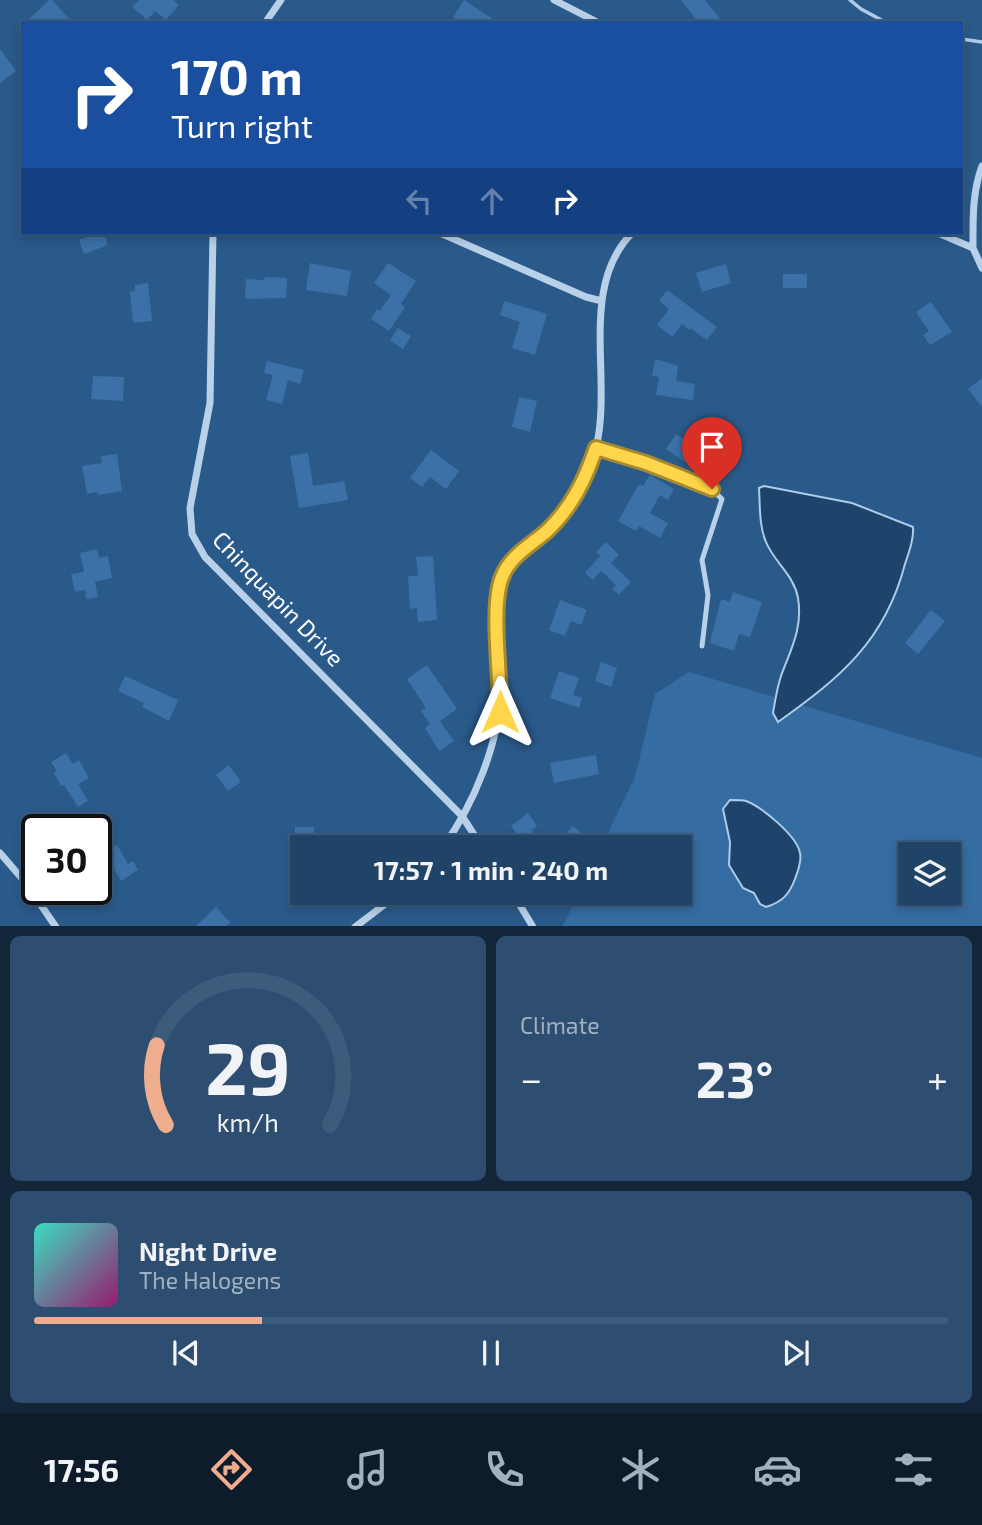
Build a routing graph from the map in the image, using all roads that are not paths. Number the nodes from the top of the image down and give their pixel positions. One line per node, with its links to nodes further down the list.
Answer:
1 (281, 0): 3 (street)
2 (554, 0): 4 (street)
3 (266, 21)
4 (595, 21)
5 (982, 166): 10 (street)
6 (214, 235): 15 (street, Chinquapin Drive)
7 (445, 235): 12 (street)
8 (630, 235): 12 (street)
9 (943, 235): 10 (street)
10 (973, 248): 11 (street)
11 (982, 268)
12 (602, 301): 13 (street)
13 (596, 448): 14 (lane); 15 (street)
14 (702, 646)
15 (462, 816): 16 (street); 17 (street, Chinquapin Drive)
16 (450, 835)
17 (474, 835)
18 (0, 853): 21 (street)
19 (383, 905): 22 (street)
20 (520, 905): 23 (street)
21 (56, 926)
22 (355, 926)
23 (533, 926)

